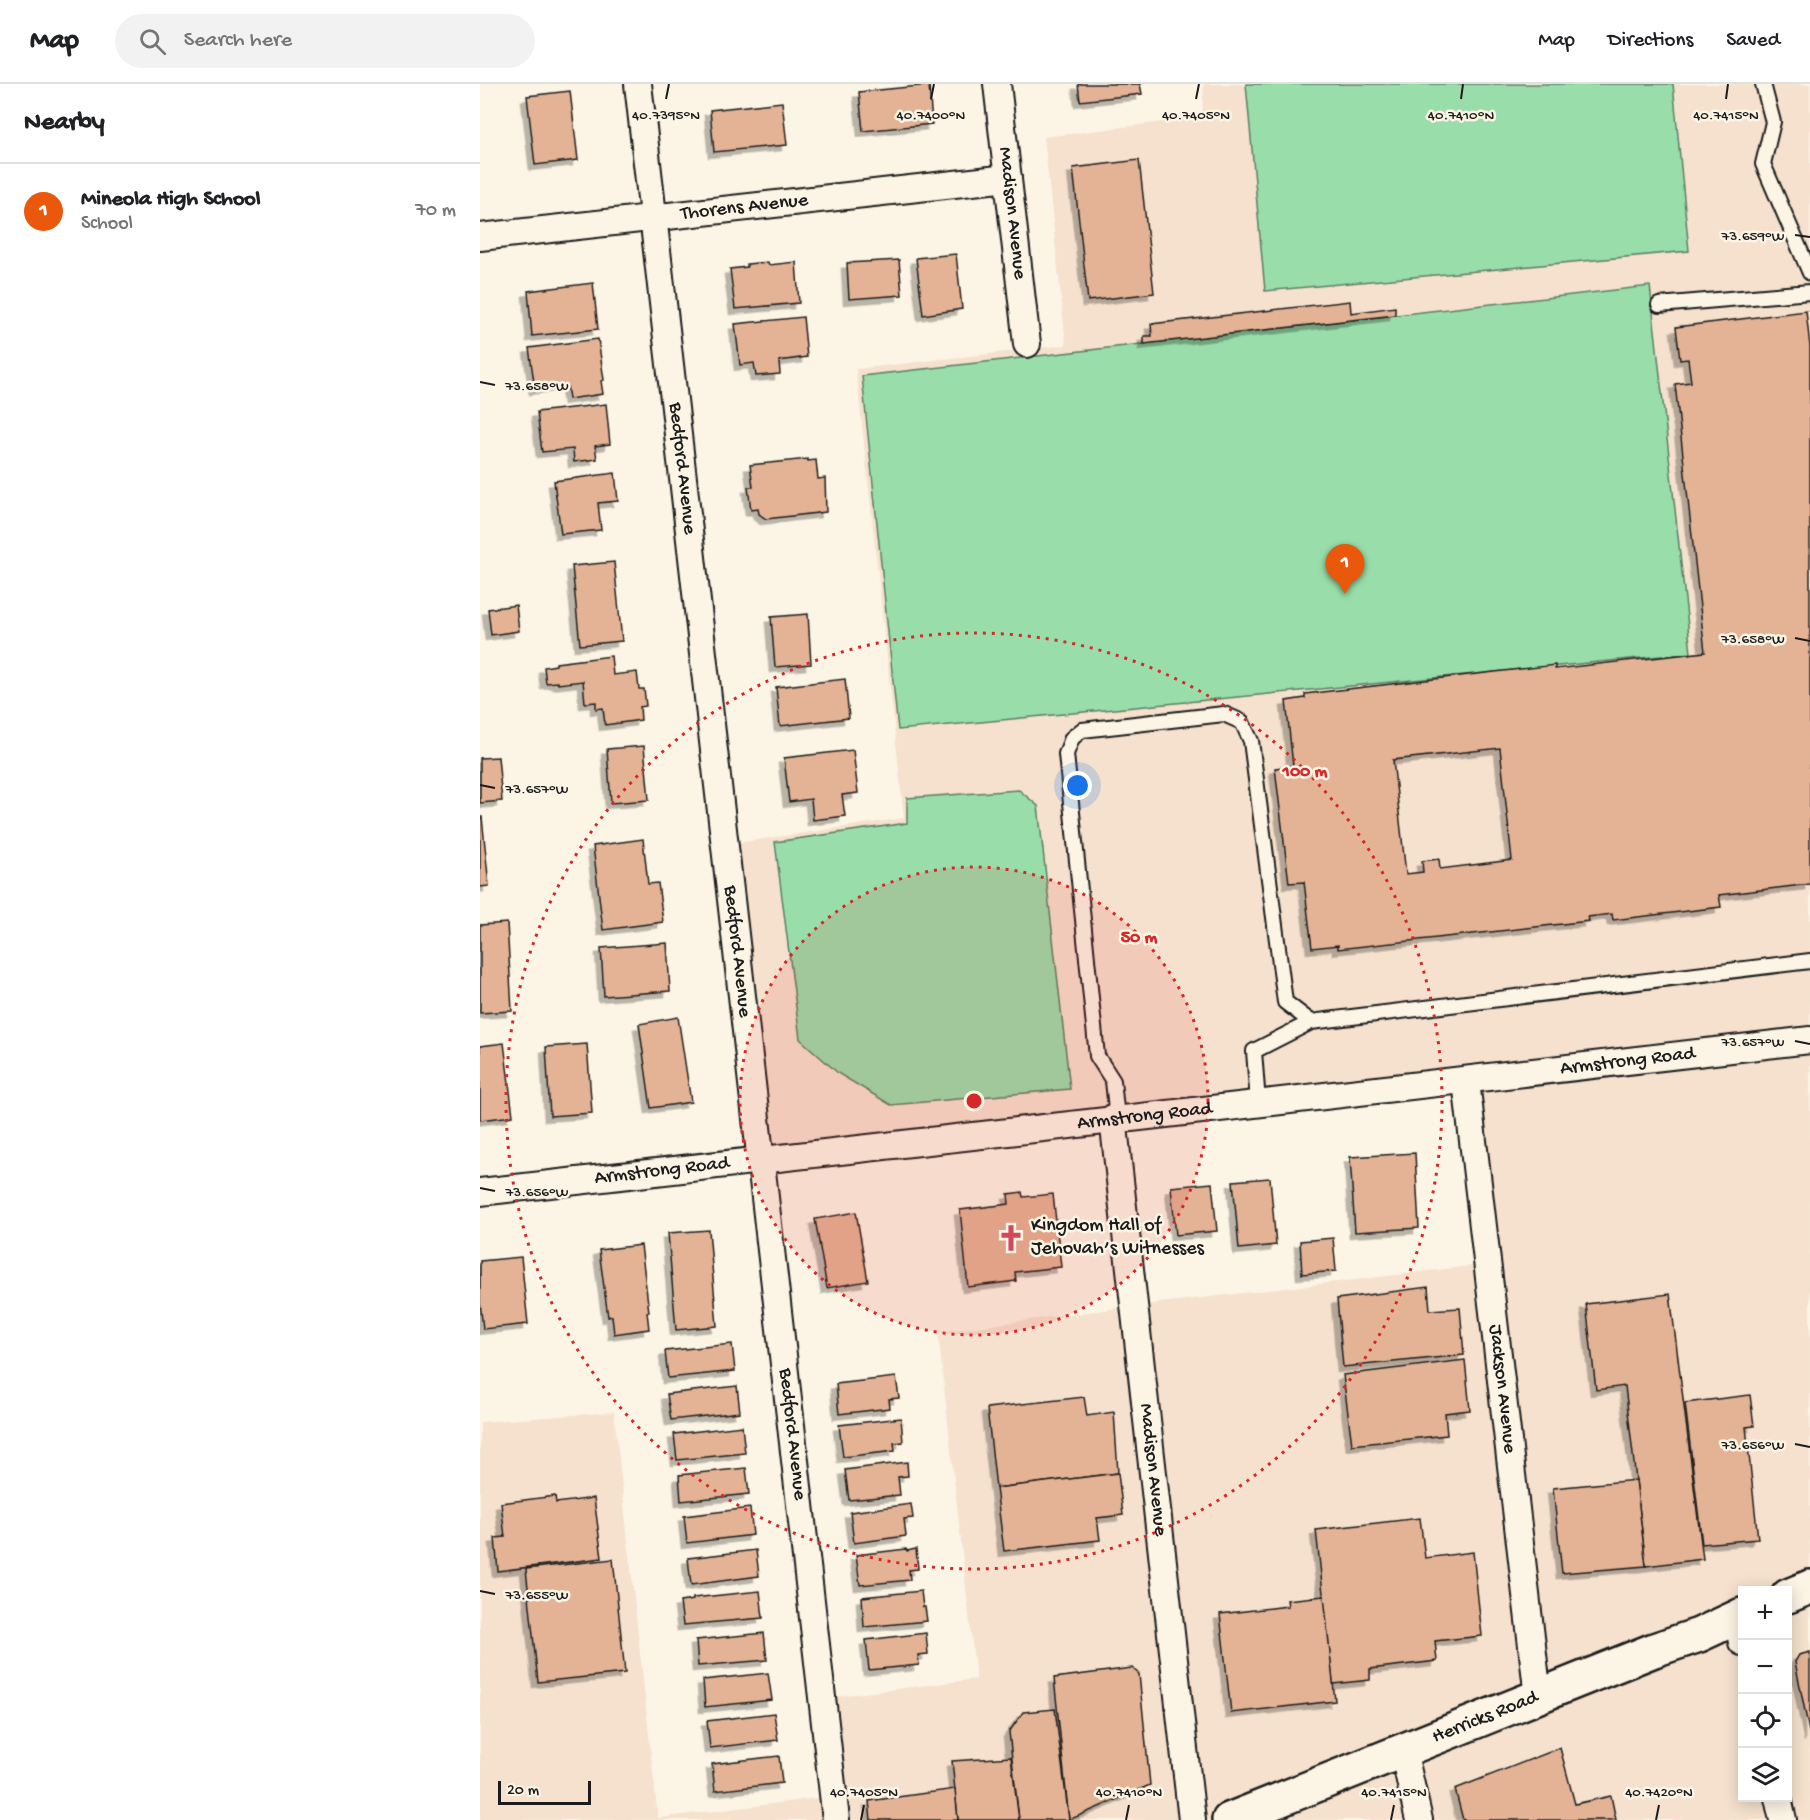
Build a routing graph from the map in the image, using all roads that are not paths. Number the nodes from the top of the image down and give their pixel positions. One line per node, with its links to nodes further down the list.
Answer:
1 (638, 84): 5 (street, Bedford Avenue)
2 (997, 84): 4 (street, Madison Avenue)
3 (1763, 84): 7 (lane)
4 (1008, 178): 5 (street, Thorens Avenue); 10 (street, Madison Avenue)
5 (653, 217): 6 (street, Thorens Avenue); 17 (street, Bedford Avenue)
6 (480, 237)
7 (1810, 273)
8 (1810, 292): 9 (lane)
9 (1659, 305)
10 (1027, 344)
11 (1810, 961): 12 (lane)
12 (1311, 1022): 15 (lane); 16 (lane)
13 (1810, 1040): 14 (street, Armstrong Road)
14 (1466, 1081): 15 (street, Armstrong Road); 22 (street, Jackson Avenue)
15 (1258, 1103): 16 (street, Armstrong Road)
16 (1115, 1118): 17 (street, Armstrong Road); 26 (street, Madison Avenue)
17 (761, 1159): 18 (street, Armstrong Road); 25 (street, Bedford Avenue)
18 (480, 1192)
19 (1810, 1587): 20 (main road)
20 (1792, 1594)
21 (1738, 1626): 22 (main road, Herricks Road)
22 (1538, 1696): 23 (main road, Herricks Road)
23 (1403, 1750): 27 (main road, Herricks Road); 28 (street)
24 (1779, 1802): 29 (street)
25 (836, 1820)
26 (1192, 1820)
27 (1229, 1820)
28 (1419, 1820)
29 (1783, 1820)

